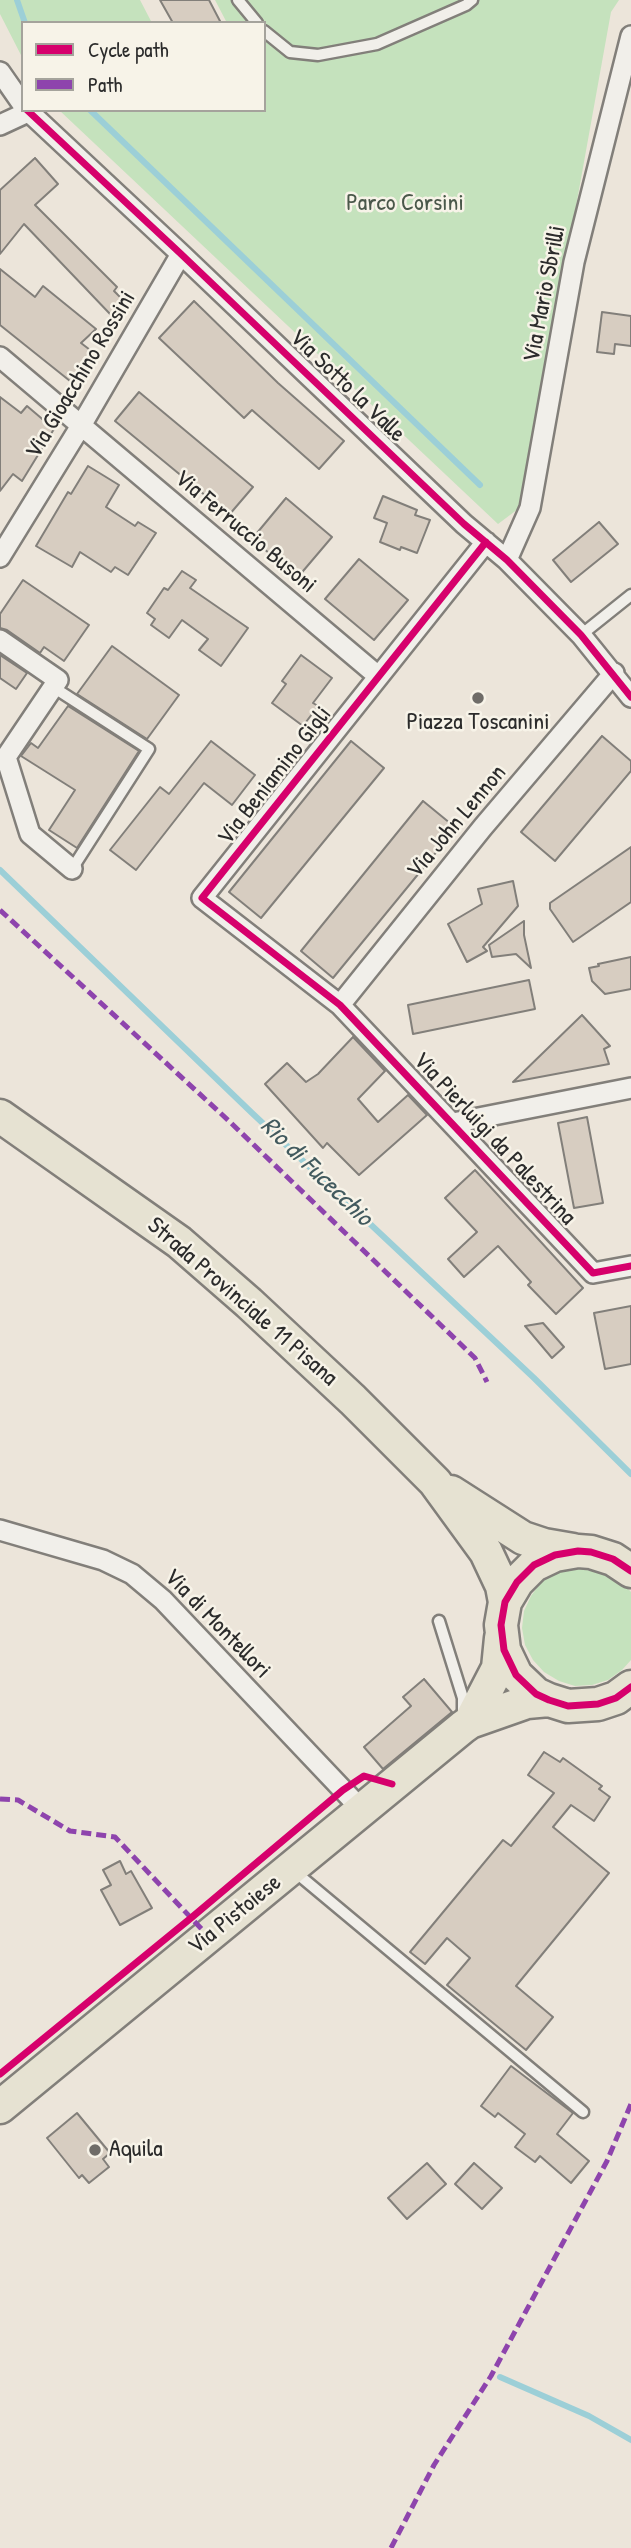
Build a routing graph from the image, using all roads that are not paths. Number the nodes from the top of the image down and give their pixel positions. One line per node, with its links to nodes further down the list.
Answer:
1 (238, 0): 3 (lane)
2 (472, 0): 4 (lane)
3 (255, 21)
4 (266, 33)
5 (631, 36): 16 (street, Via Mario Sbrilli)
6 (0, 72): 7 (street, Via Sotto la Valle)
7 (21, 102)
8 (21, 112): 10 (street)
9 (29, 112): 11 (street, Via Sotto la Valle)
10 (0, 125)
11 (181, 254): 13 (street, Via Gioacchino Rossini); 14 (street, Via Sotto la Valle)
12 (0, 357): 13 (street, Via Ferruccio Busoni)
13 (82, 425): 15 (street, Via Gioacchino Rossini); 21 (street, Via Ferruccio Busoni)
14 (486, 542): 16 (street, Via Sotto la Valle); 21 (street, Via Beniamino Gigli)
15 (0, 557)
16 (507, 560): 18 (street, Via Sotto la Valle)
17 (631, 595): 18 (lane)
18 (581, 635): 20 (street, Via Sotto la Valle)
19 (0, 640): 22 (street)
20 (614, 673): 23 (street, Via Sotto la Valle); 25 (street, Via John Lennon)
21 (377, 676): 25 (street, Via Beniamino Gigli)
22 (53, 687): 24 (street); 24 (lane)
23 (631, 697)
24 (72, 869)
25 (340, 1004): 28 (street, Via Pierluigi da Palestrina)
26 (631, 1088): 28 (street)
27 (0, 1116): 30 (main road, Strada Provinciale 11 Pisana)
28 (453, 1123): 29 (street, Via Pierluigi da Palestrina)
29 (631, 1266)
30 (435, 1482): 32 (main road, Strada Provinciale 11 Pisana); 34 (main road, Strada Provinciale 11 Pisana)
31 (0, 1530): 40 (street, Via di Montellori)
32 (604, 1554): 33 (main road, Strada Provinciale 11 Pisana); 34 (main road)
33 (631, 1571)
34 (505, 1602): 36 (main road, Via Pistoiese)
35 (439, 1621): 39 (lane)
36 (501, 1636): 38 (main road); 39 (main road, Via Pistoiese)
37 (631, 1686): 38 (main road)
38 (548, 1700): 39 (main road, Via Pistoiese)
39 (466, 1724): 40 (main road, Via Pistoiese)
40 (362, 1810): 41 (main road, Via Pistoiese)
41 (291, 1869): 42 (main road, Via Pistoiese); 43 (lane)
42 (0, 2107)
43 (583, 2112)

